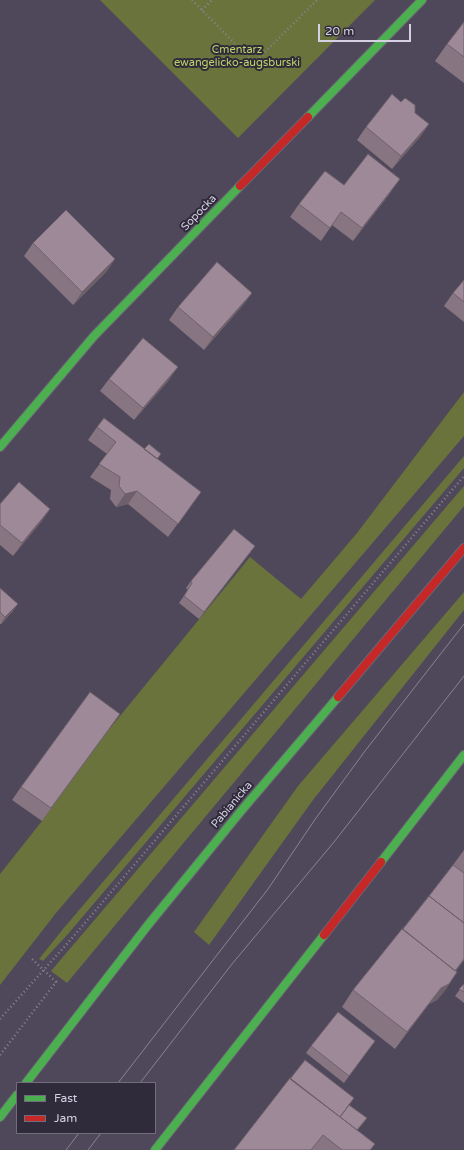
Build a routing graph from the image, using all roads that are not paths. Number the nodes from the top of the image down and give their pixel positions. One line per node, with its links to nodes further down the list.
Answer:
1 (422, 0): 2 (main road, Sopocka)
2 (0, 447)
3 (464, 548): 5 (main road, Pabianicka)
4 (464, 755): 8 (main road)
5 (27, 1082)
6 (16, 1096): 7 (main road)
7 (0, 1117)
8 (155, 1150)

